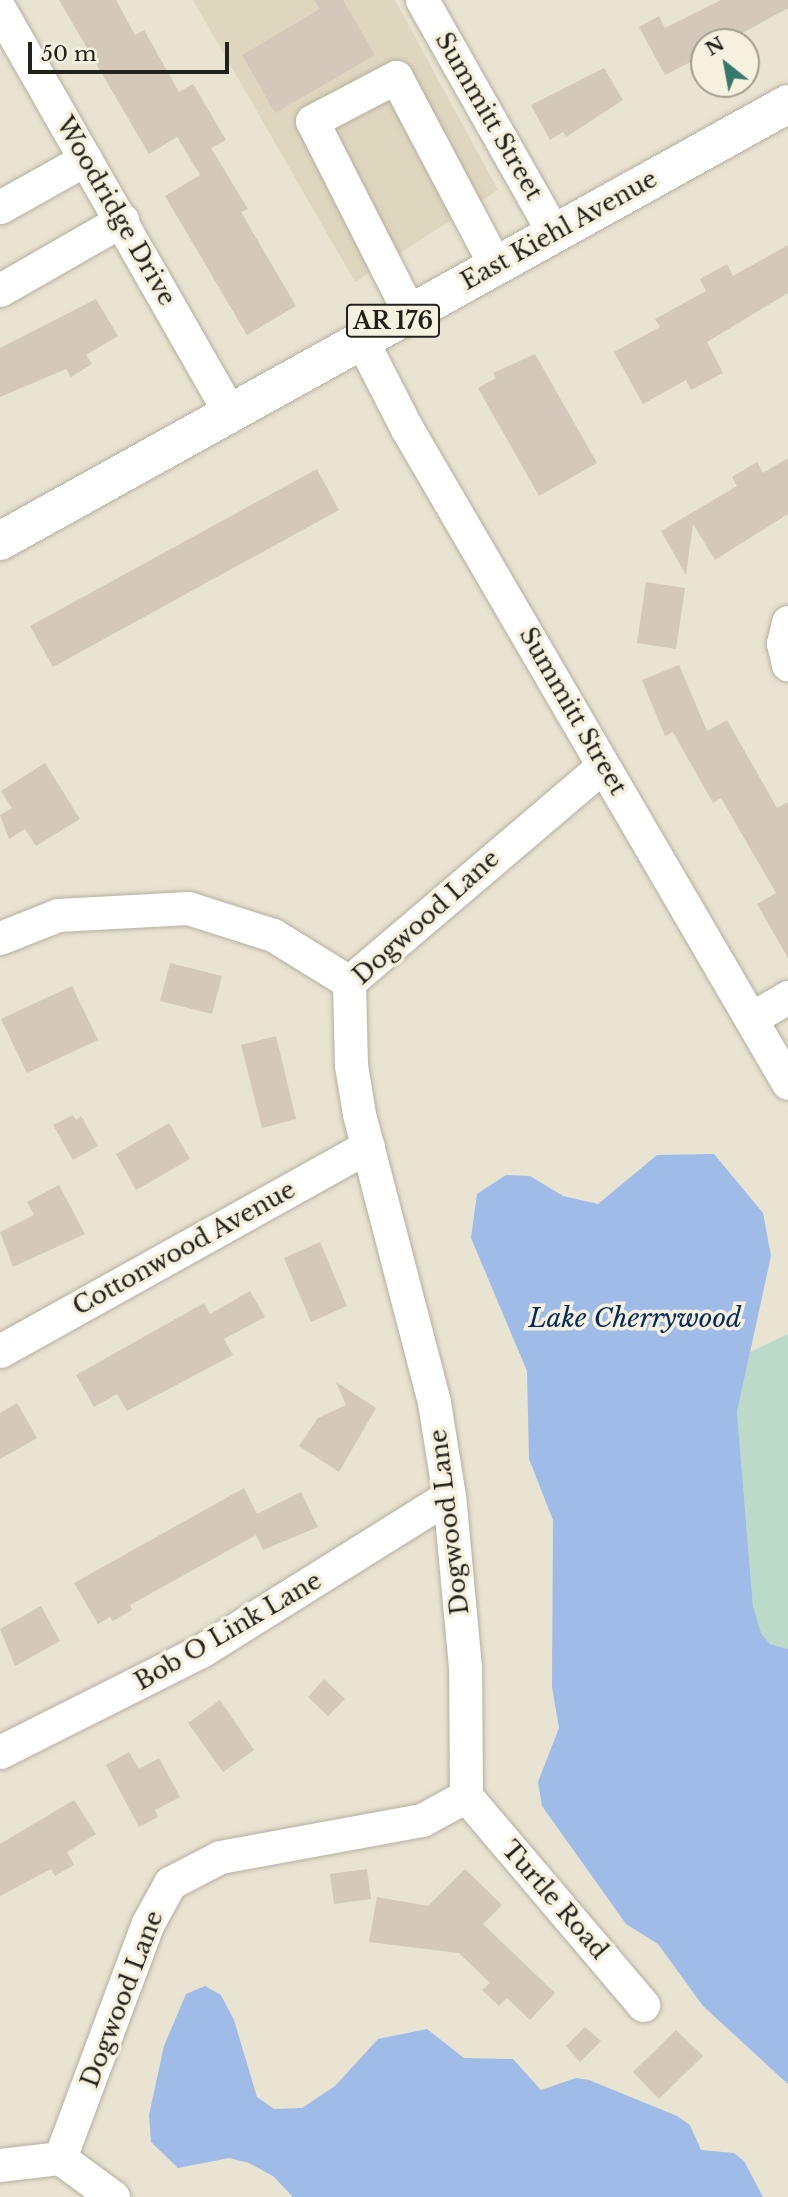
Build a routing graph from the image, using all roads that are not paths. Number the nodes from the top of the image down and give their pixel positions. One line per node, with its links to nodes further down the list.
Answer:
1 (422, 0): 7 (street, Summitt Street)
2 (0, 10): 4 (street, Woodridge Drive)
3 (788, 103): 7 (main road, East Kiehl Avenue / AR 176)
4 (86, 159): 5 (street); 6 (street, Woodridge Drive)
5 (0, 207)
6 (122, 220): 9 (street); 12 (street, Woodridge Drive)
7 (554, 233): 8 (main road, East Kiehl Avenue / AR 176)
8 (495, 265): 10 (main road, East Kiehl Avenue / AR 176); 10 (street)
9 (0, 290)
10 (409, 312): 11 (main road, East Kiehl Avenue / AR 176)
11 (361, 339): 12 (main road, East Kiehl Avenue / AR 176); 16 (street, Summitt Street)
12 (230, 413): 13 (main road, East Kiehl Avenue / AR 176)
13 (0, 541)
14 (788, 622): 15 (street)
15 (788, 664)
16 (603, 766): 18 (street, Dogwood Lane); 20 (street, Summitt Street)
17 (0, 938): 18 (street)
18 (349, 982): 22 (street, Dogwood Lane)
19 (788, 998): 20 (street)
20 (752, 1018): 21 (street, Summitt Street)
21 (788, 1083)
22 (368, 1146): 23 (street, Cottonwood Avenue); 24 (street, Dogwood Lane)
23 (0, 1351)
24 (449, 1496): 25 (street, Bob O Link Lane); 26 (street, Dogwood Lane)
25 (0, 1752)
26 (466, 1796): 27 (street, Turtle Road); 28 (street, Dogwood Lane)
27 (643, 2005)
28 (60, 2158): 29 (street); 30 (street)
29 (0, 2165)
30 (113, 2197)

